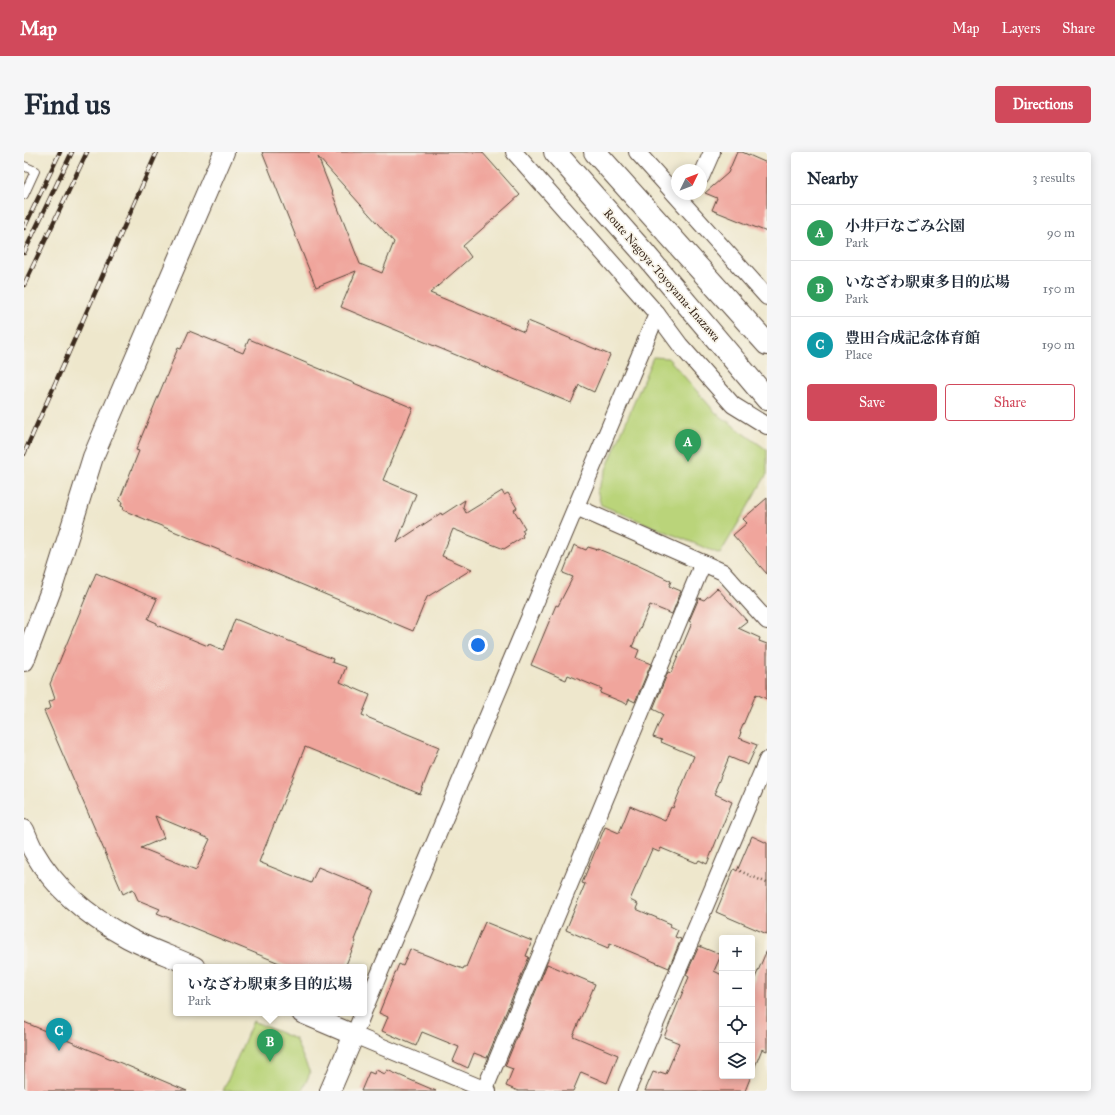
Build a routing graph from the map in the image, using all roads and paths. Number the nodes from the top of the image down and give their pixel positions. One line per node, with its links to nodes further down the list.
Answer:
1 (224, 152): 20 (street)
2 (514, 152): 13 (street)
3 (555, 152): 15 (main road, Route Nagoya-Toyoyama-Inazawa)
4 (595, 152): 14 (main road)
5 (637, 152): 11 (street)
6 (712, 152): 7 (street)
7 (707, 164)
8 (24, 166): 9 (lane)
9 (24, 195)
10 (692, 200): 11 (street)
11 (688, 209): 12 (street)
12 (767, 297)
13 (657, 314): 16 (street); 17 (street)
14 (767, 344)
15 (767, 399)
16 (767, 426)
17 (576, 507): 18 (street); 26 (street)
18 (703, 563): 19 (street); 30 (street)
19 (767, 621)
20 (24, 661)
21 (767, 760): 23 (street)
22 (24, 830): 25 (street)
23 (723, 864): 24 (path); 32 (street)
24 (767, 883)
25 (188, 964)
26 (367, 1003)
27 (309, 1016): 29 (street)
28 (361, 1016): 29 (street)
29 (354, 1035): 30 (street); 31 (street)
30 (485, 1090)
31 (330, 1091)
32 (627, 1091)

